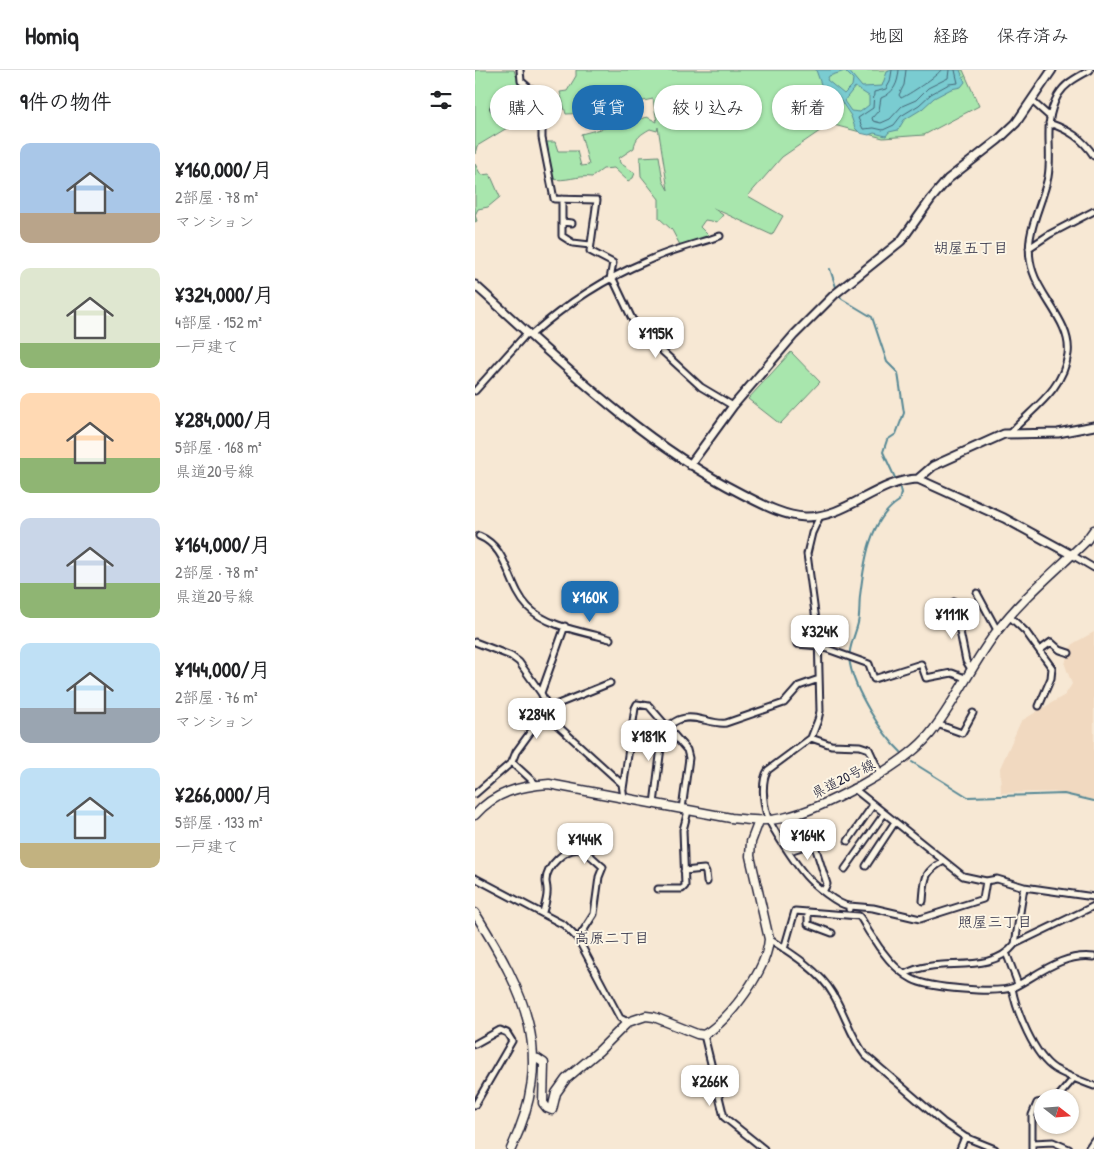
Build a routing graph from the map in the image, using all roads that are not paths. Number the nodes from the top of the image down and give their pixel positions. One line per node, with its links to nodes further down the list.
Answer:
1 (519, 70): 4 (street)
2 (1052, 70): 5 (street)
3 (1090, 70): 6 (street)
4 (526, 85)
5 (1032, 101): 6 (street); 20 (street)
6 (1049, 120): 8 (street); 15 (street)
7 (542, 130): 9 (street)
8 (1094, 156)
9 (562, 199): 11 (street); 14 (street)
10 (1094, 212): 15 (street)
11 (562, 222): 12 (street); 14 (street)
12 (572, 223)
13 (720, 236): 16 (street)
14 (590, 245): 16 (street)
15 (1029, 248): 22 (street)
16 (610, 278): 18 (street); 20 (street)
17 (475, 285): 18 (street)
18 (529, 334): 19 (street); 23 (street)
19 (475, 391)
20 (733, 406): 23 (street)
21 (1094, 426): 22 (street)
22 (1011, 432): 24 (street)
23 (690, 465): 25 (street)
24 (918, 479): 25 (street); 28 (street)
25 (820, 516): 38 (street)
26 (1094, 530): 28 (main road, 県道20号線)
27 (479, 536): 33 (street)
28 (1072, 555): 29 (street); 32 (main road, 県道20号線)
29 (1094, 568)
30 (977, 593): 34 (street)
31 (954, 602): 41 (street)
32 (1009, 616): 34 (main road, 県道20号線); 39 (street)
33 (565, 626): 35 (street); 45 (street)
34 (997, 630): 41 (main road, 県道20号線)
35 (611, 639)
36 (475, 642): 45 (street)
37 (797, 644): 38 (street)
38 (819, 646): 42 (street); 43 (street)
39 (1040, 650): 40 (street); 46 (street)
40 (1069, 653)
41 (971, 669): 42 (main road, 県道20号線)
42 (965, 678): 49 (main road, 県道20号線)
43 (819, 679): 50 (street); 51 (street)
44 (610, 683): 47 (street)
45 (541, 693): 47 (street)
46 (1039, 706)
47 (547, 708): 52 (street); 56 (street)
48 (973, 713): 49 (street)
49 (937, 724): 53 (main road, 県道20号線)
50 (666, 725): 56 (street); 59 (street); 61 (street)
51 (811, 738): 53 (street); 64 (street)
52 (511, 762): 54 (street); 57 (street)
53 (881, 773): 55 (main road, 県道20号線)
54 (537, 785): 58 (main road, 県道20号線); 63 (main road, 県道20号線)
55 (853, 788): 60 (street); 64 (main road, 県道20号線)
56 (623, 789): 58 (street)
57 (475, 794)
58 (624, 798): 59 (main road, 県道20号線)
59 (654, 804): 61 (main road, 県道20号線)
60 (873, 805): 62 (street); 67 (street)
61 (685, 810): 65 (main road, 県道20号線); 72 (street)
62 (884, 814): 66 (street); 71 (street)
63 (475, 815)
64 (769, 820): 65 (main road, 県道20号線); 68 (street)
65 (759, 821): 89 (main road)
66 (895, 822): 69 (street); 70 (street)
67 (848, 842)
68 (789, 851): 78 (street); 78 (street)
69 (944, 862): 74 (street); 80 (street)
70 (866, 866)
71 (845, 869)
72 (684, 871): 75 (street); 77 (street)
73 (475, 878): 83 (street)
74 (986, 881): 76 (street); 81 (street)
75 (707, 882)
76 (1024, 887): 79 (street); 90 (street)
77 (658, 889)
78 (824, 890): 81 (street)
79 (1094, 897)
80 (923, 901)
81 (849, 906): 86 (street)
82 (1094, 906): 90 (street)
83 (543, 912): 88 (street); 88 (street)
84 (809, 912): 86 (street); 87 (street); 91 (street)
85 (475, 913): 100 (main road)
86 (848, 914): 94 (street)
87 (832, 934)
88 (578, 939): 97 (street)
89 (769, 939): 91 (street); 98 (main road)
90 (1015, 944): 92 (street)
91 (784, 949): 106 (street)
92 (1007, 955): 94 (street); 95 (street)
93 (1094, 957): 95 (street)
94 (905, 974): 96 (street)
95 (1018, 984): 96 (street)
96 (1012, 988): 101 (street)
97 (627, 1022): 98 (main road); 100 (main road)
98 (704, 1035): 110 (street)
99 (475, 1044): 104 (street)
100 (533, 1058): 109 (main road)
101 (1074, 1078): 102 (street); 103 (street)
102 (1094, 1086)
103 (1065, 1089)
104 (475, 1105)
105 (1034, 1110): 108 (street)
106 (965, 1137): 111 (street); 112 (street)
107 (1094, 1140): 114 (street)
108 (1032, 1146): 113 (street)
109 (511, 1149)
110 (764, 1149)
111 (960, 1149)
112 (995, 1149)
113 (1069, 1149)
114 (1088, 1149)

